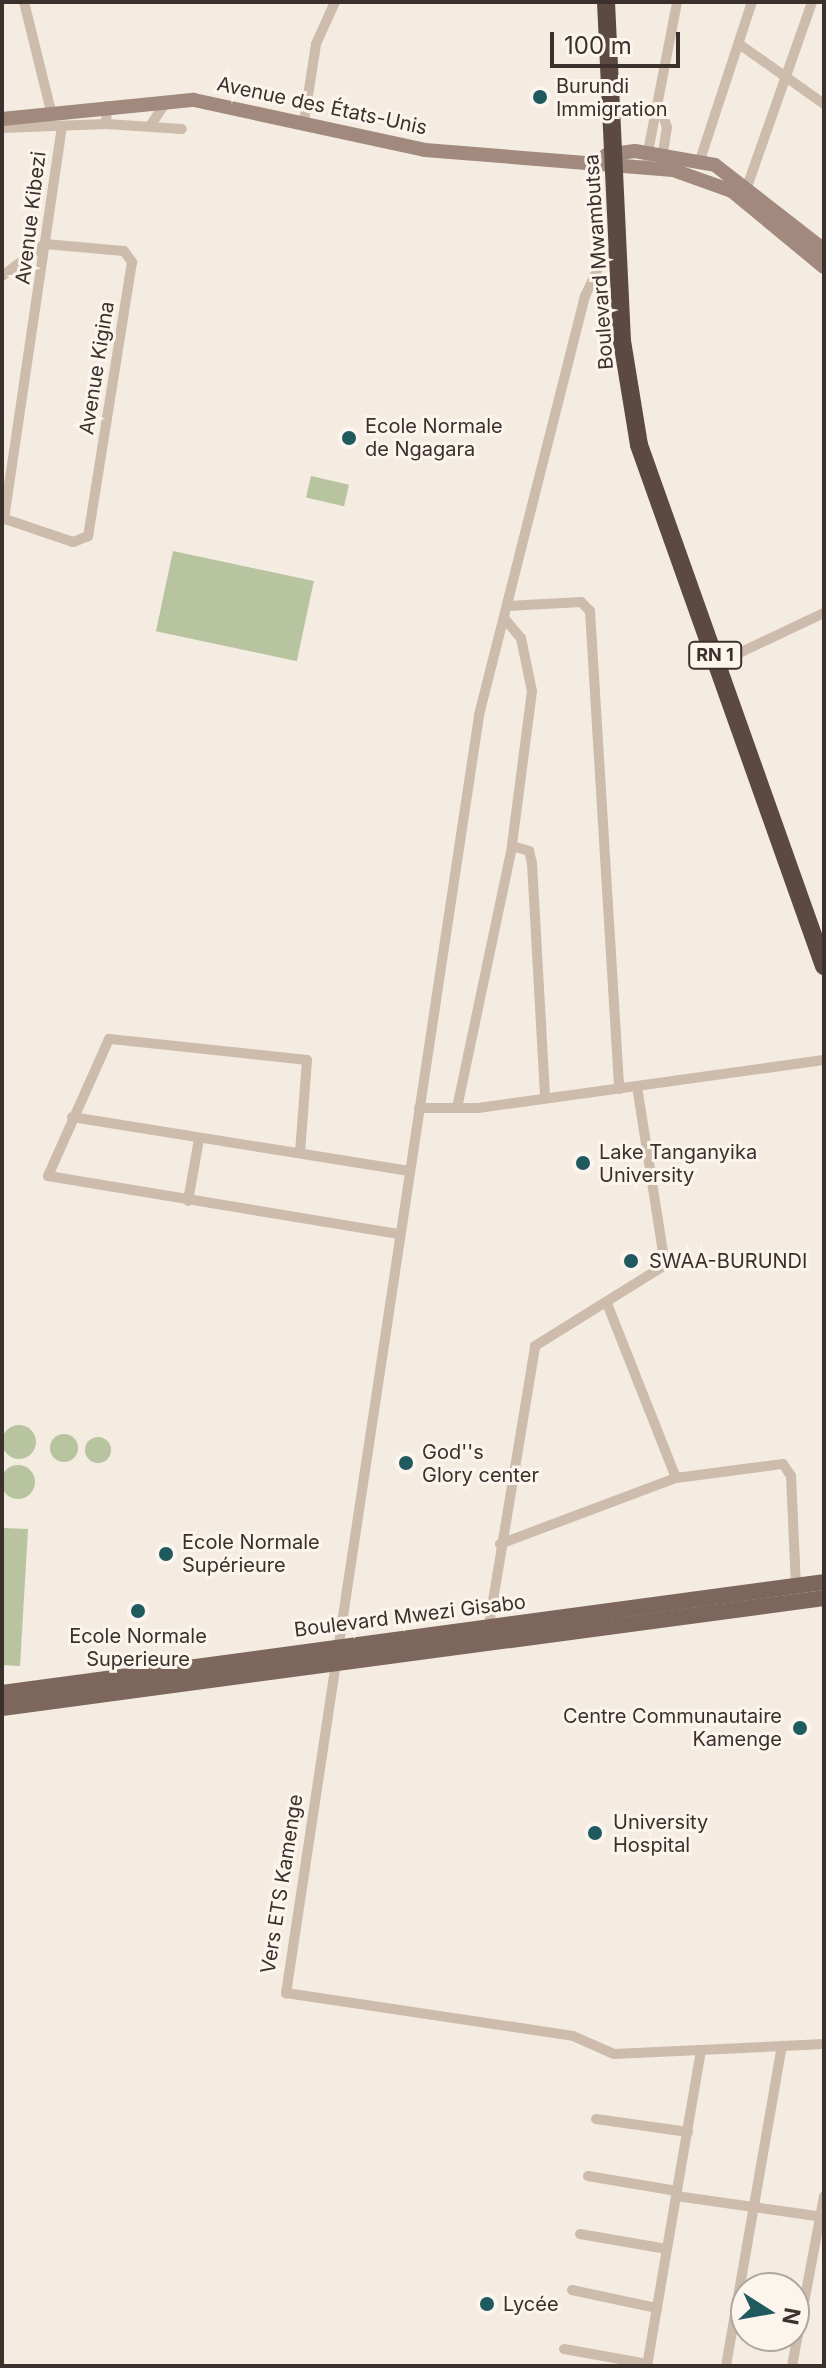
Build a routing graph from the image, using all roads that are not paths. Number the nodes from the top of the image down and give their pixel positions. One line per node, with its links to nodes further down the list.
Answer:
1 (24, 2): 13 (street)
2 (335, 2): 15 (street)
3 (606, 2): 21 (highway, Boulevard Mwambutsa / RN 1)
4 (677, 2): 12 (street)
5 (752, 2): 7 (street)
6 (812, 2): 8 (street)
7 (739, 44): 8 (street); 23 (street)
8 (790, 78): 10 (street); 24 (street)
9 (167, 101): 11 (street, Avenue des États-Unis); 15 (street, Avenue des États-Unis); 18 (street)
10 (824, 104)
11 (107, 106): 13 (street, Avenue des États-Unis); 16 (street)
12 (660, 107): 22 (street); 22 (street)
13 (51, 111): 14 (street, Avenue des États-Unis)
14 (2, 119)
15 (304, 121): 21 (street, Avenue des États-Unis)
16 (106, 124): 17 (street, Avenue Kibezi); 18 (street, Avenue Kibezi)
17 (62, 126): 19 (street); 25 (street, Avenue Kibezi)
18 (150, 126): 20 (street, Avenue Kibezi)
19 (2, 128)
20 (182, 129)
21 (614, 159): 22 (street); 26 (highway, Boulevard Mwambutsa / RN 1)
22 (654, 160): 23 (street); 28 (street)
23 (700, 160): 24 (street)
24 (748, 184): 27 (street)
25 (45, 244): 29 (street); 30 (street, Avenue Kibezi); 30 (street, Avenue Kigina)
26 (618, 247): 31 (street); 34 (highway, Boulevard Mwambutsa / RN 1)
27 (824, 250)
28 (824, 267)
29 (2, 276)
30 (3, 518)
31 (507, 606): 33 (street); 39 (street)
32 (824, 613): 34 (street)
33 (504, 618): 35 (street); 41 (street)
34 (718, 663): 36 (highway, Boulevard Mwambutsa / RN 1)
35 (512, 846): 40 (street); 42 (street)
36 (824, 966)
37 (824, 1060): 38 (street)
38 (637, 1087): 39 (street); 49 (street)
39 (619, 1089): 40 (street)
40 (545, 1098): 42 (street)
41 (419, 1108): 42 (street); 46 (street)
42 (457, 1108)
43 (72, 1117): 44 (street); 45 (street); 47 (street)
44 (199, 1139): 45 (street); 47 (street)
45 (300, 1153): 46 (street)
46 (408, 1171): 48 (street)
47 (188, 1201): 48 (street)
48 (399, 1234): 57 (street)
49 (608, 1306): 50 (street); 51 (street)
50 (676, 1478): 51 (street); 53 (street)
51 (500, 1544): 56 (street)
52 (824, 1582): 53 (main road, Boulevard Mwezi Gisabo)
53 (796, 1587): 55 (main road, Boulevard Mwezi Gisabo)
54 (824, 1598): 55 (main road, Boulevard Mwezi Gisabo)
55 (632, 1615): 56 (main road, Boulevard Mwezi Gisabo)
56 (488, 1634): 57 (main road, Boulevard Mwezi Gisabo)
57 (335, 1652): 58 (main road, Boulevard Mwezi Gisabo); 59 (main road, Boulevard Mwezi Gisabo); 62 (street, Vers ETS Kamenge)
58 (2, 1693)
59 (2, 1708)
60 (824, 2044): 61 (street)
61 (782, 2046): 62 (street); 68 (street)
62 (700, 2055): 64 (street)
63 (596, 2119): 64 (street)
64 (688, 2132): 66 (street)
65 (588, 2176): 66 (street)
66 (677, 2193): 68 (street); 71 (street)
67 (824, 2196): 69 (street)
68 (755, 2205): 69 (street); 76 (street)
69 (822, 2216): 77 (street)
70 (580, 2234): 71 (street)
71 (667, 2249): 73 (street)
72 (572, 2290): 73 (street)
73 (657, 2308): 75 (street)
74 (564, 2349): 75 (street)
75 (648, 2365)
76 (726, 2366)
77 (792, 2366)

